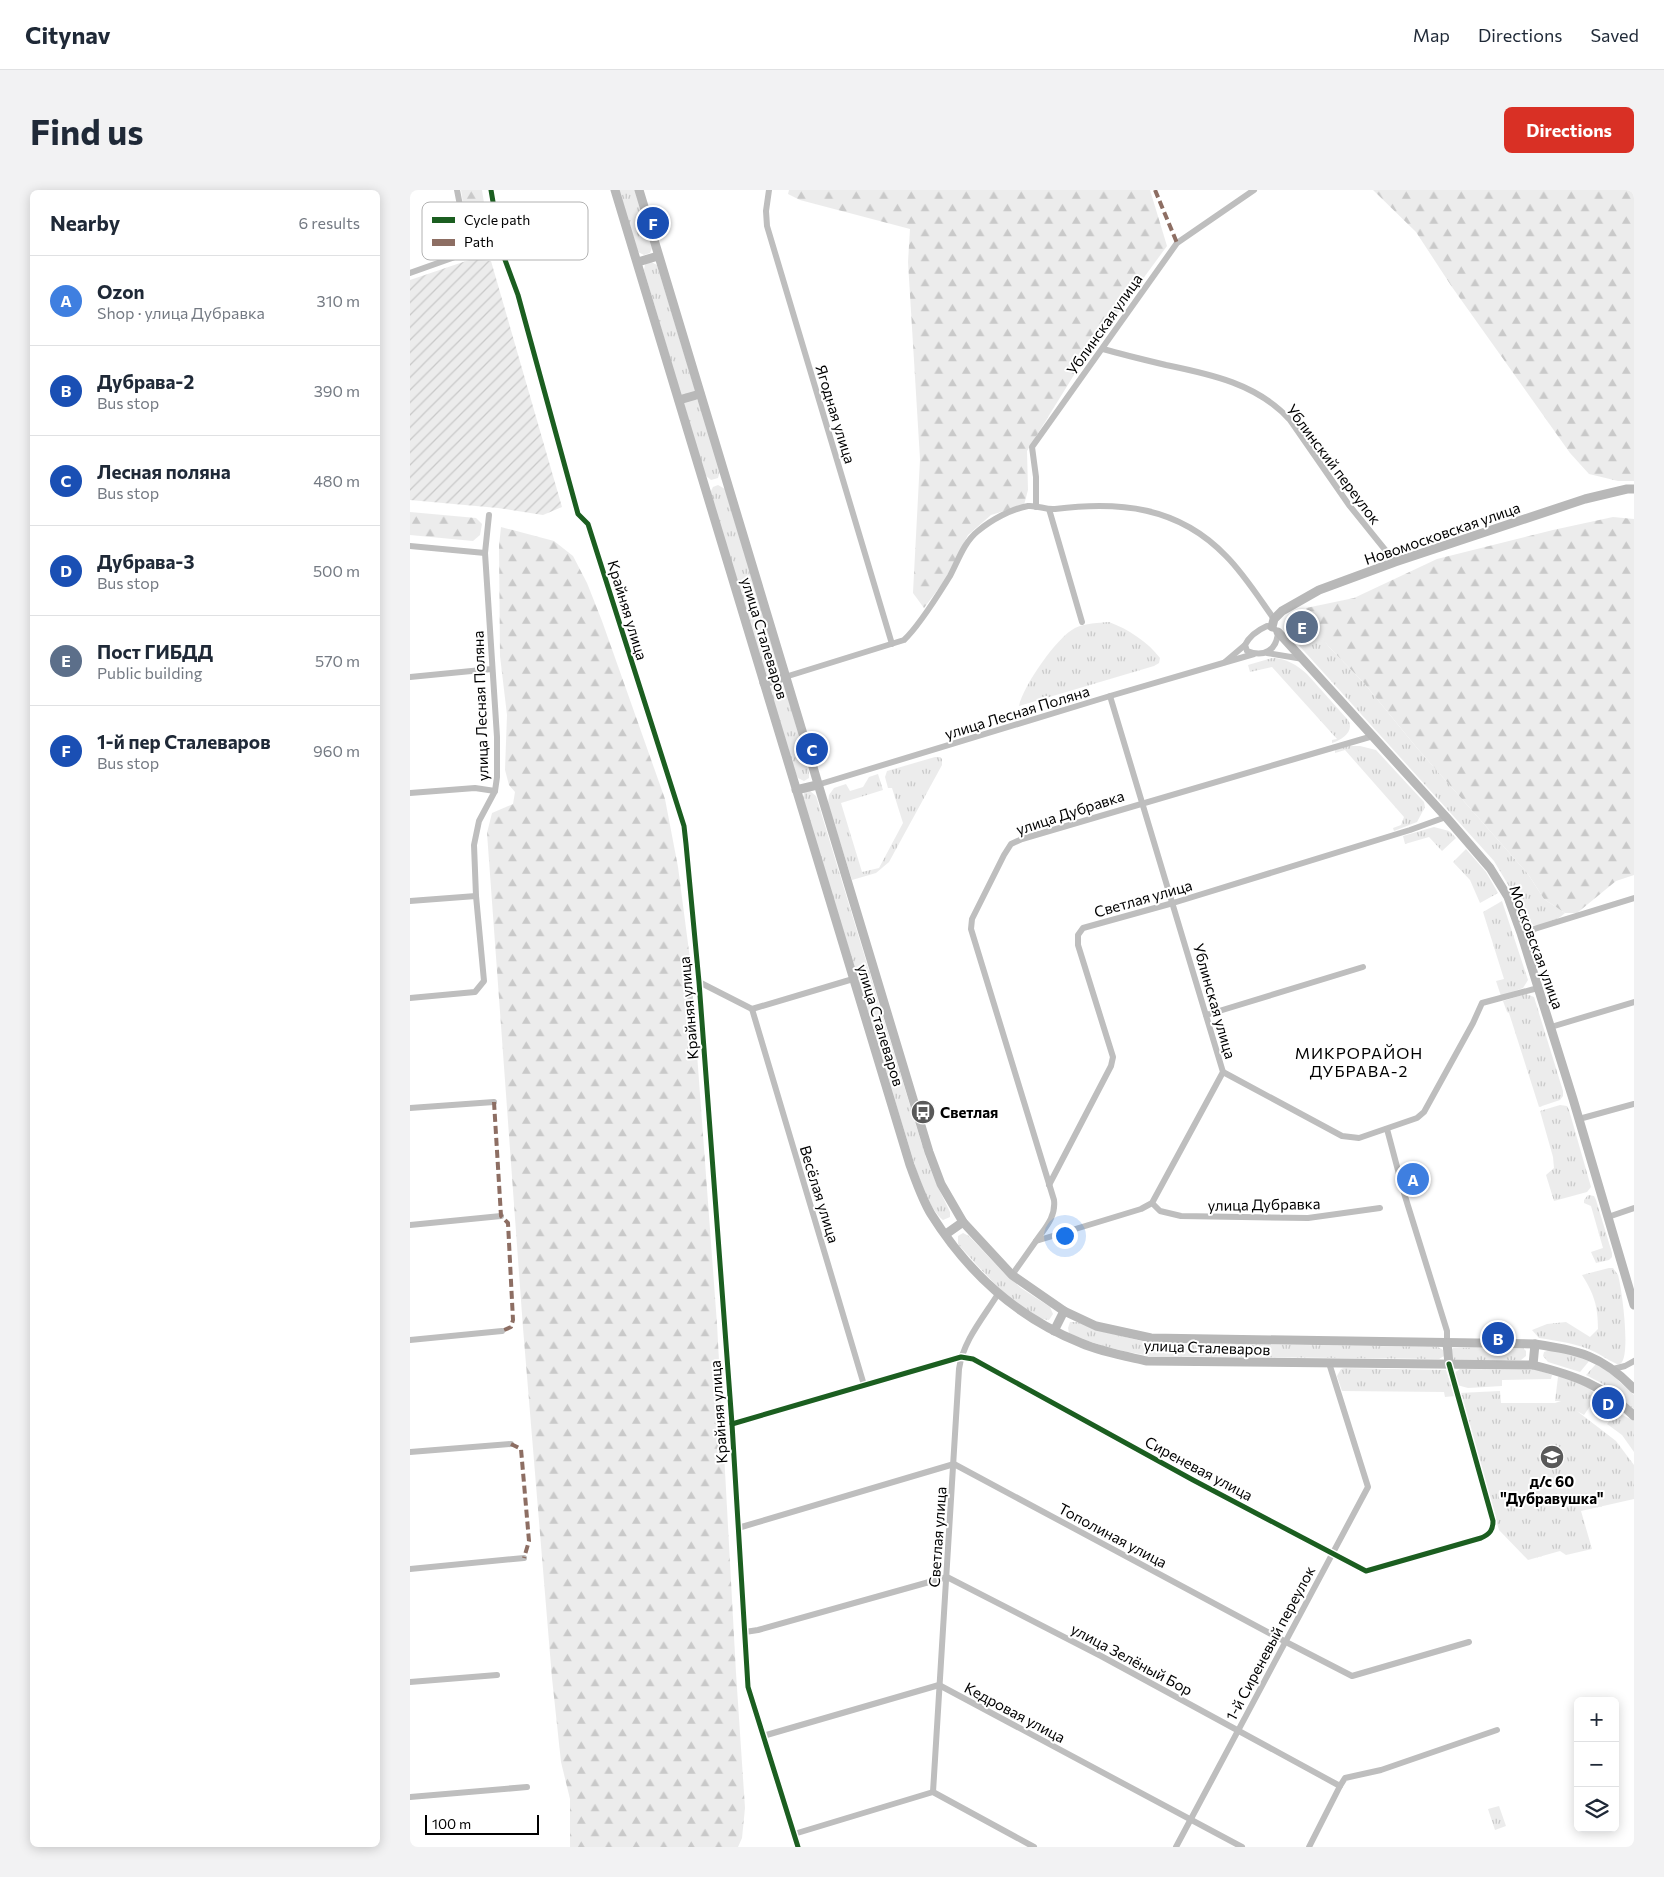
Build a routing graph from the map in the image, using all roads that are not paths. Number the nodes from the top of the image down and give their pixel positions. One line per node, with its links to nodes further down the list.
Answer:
1 (616, 190): 8 (main road, улица Сталеваров)
2 (639, 190): 5 (main road, улица Сталеваров)
3 (769, 190): 22 (street, Ягодная улица)
4 (1254, 190): 10 (street, Ублинская улица)
5 (658, 256): 8 (main road); 11 (main road, улица Сталеваров)
6 (448, 260): 9 (street)
7 (505, 260): 47 (street, Крайняя улица)
8 (638, 262): 12 (main road, улица Сталеваров)
9 (410, 274)
10 (1103, 349): 14 (street, Ублинская улица); 19 (street, Ублинский переулок)
11 (700, 394): 12 (main road); 30 (main road, улица Сталеваров)
12 (679, 400): 31 (main road, улица Сталеваров)
13 (1634, 490): 19 (main road, Новомосковская улица)
14 (1036, 507): 15 (street, Московская улица); 22 (street, Московская улица)
15 (1049, 509): 20 (street); 21 (street, Московская улица)
16 (489, 514): 18 (street, улица Лесная Поляна)
17 (410, 546): 18 (street)
18 (485, 553): 28 (street, улица Лесная Поляна)
19 (1395, 562): 21 (main road, Новомосковская улица)
20 (1082, 622)
21 (1275, 626): 23 (street, улица Лесная Поляна); 24 (street); 26 (main road, Московская улица)
22 (892, 644): 30 (street, Московская улица)
23 (1245, 645): 25 (street); 27 (street, улица Лесная Поляна)
24 (1267, 653): 25 (street, улица Лесная Поляна); 26 (street)
25 (1254, 654): 27 (street, улица Лесная Поляна)
26 (1304, 659): 33 (main road, Московская улица)
27 (1224, 662): 32 (street, улица Лесная Поляна)
28 (492, 668): 29 (street); 36 (street, улица Лесная Поляна)
29 (410, 676)
30 (785, 677): 31 (main road); 34 (main road, улица Сталеваров)
31 (764, 683): 35 (main road, улица Сталеваров)
32 (1110, 696): 34 (street, улица Лесная Поляна); 38 (street, Ублинская улица)
33 (1373, 736): 38 (street, улица Дубравка); 39 (main road, Московская улица)
34 (817, 785): 35 (main road); 66 (main road, улица Сталеваров)
35 (796, 790): 46 (main road, улица Сталеваров)
36 (495, 791): 37 (street); 40 (street, улица Лесная Поляна)
37 (410, 793)
38 (1142, 802): 43 (street, Ублинская улица); 60 (street, улица Дубравка)
39 (1446, 817): 43 (street, Светлая улица); 44 (main road, Московская улица)
40 (476, 896): 42 (street); 49 (street, улица Лесная Поляна)
41 (1634, 898): 44 (street)
42 (410, 901)
43 (1173, 904): 52 (street, Ублинская улица); 60 (street, Светлая улица)
44 (1521, 933): 48 (main road, Московская улица)
45 (1364, 967): 52 (street)
46 (853, 979): 51 (street); 68 (main road, улица Сталеваров)
47 (699, 982): 51 (street); 88 (street, Крайняя улица)
48 (1538, 988): 53 (main road, Московская улица); 59 (street)
49 (410, 998)
50 (1634, 1002): 53 (street)
51 (752, 1009): 85 (street, Весёлая улица)
52 (1206, 1015): 54 (street, Ублинская улица)
53 (1550, 1027): 58 (main road, Московская улица)
54 (1222, 1072): 59 (street); 61 (street, Ублинская улица)
55 (494, 1102): 57 (street)
56 (1634, 1104): 58 (street)
57 (410, 1108)
58 (1579, 1120): 65 (main road, Московская улица)
59 (1387, 1129): 77 (street)
60 (1049, 1185): 69 (street, улица Дубравка)
61 (1152, 1203): 62 (street, улица Дубравка); 69 (street)
62 (1380, 1208)
63 (1634, 1208): 65 (street)
64 (501, 1216): 67 (street)
65 (1608, 1217): 72 (main road, Московская улица)
66 (963, 1222): 68 (main road); 70 (main road, улица Сталеваров)
67 (410, 1225)
68 (946, 1234): 71 (main road, улица Сталеваров)
69 (1036, 1241): 70 (street)
70 (1012, 1274): 73 (main road, улица Сталеваров)
71 (998, 1294): 75 (main road, улица Сталеваров); 79 (street, Светлая улица)
72 (1634, 1305)
73 (1064, 1311): 75 (main road); 77 (main road, улица Сталеваров)
74 (502, 1331): 76 (street)
75 (1054, 1332): 81 (main road, улица Сталеваров)
76 (410, 1340)
77 (1447, 1343): 78 (main road, улица Сталеваров); 82 (main road)
78 (1535, 1344): 83 (main road); 84 (main road, улица Сталеваров)
79 (961, 1357): 85 (street); 91 (street, Светлая улица); 93 (street, Сиреневая улица)
80 (1634, 1361): 84 (street)
81 (1329, 1363): 82 (main road, улица Сталеваров); 93 (street, 1-й Сиреневый переулок)
82 (1449, 1364): 83 (main road, улица Сталеваров); 93 (street, Сиреневая улица)
83 (1532, 1365): 87 (main road, улица Сталеваров)
84 (1613, 1369): 86 (main road, улица Сталеваров)
85 (864, 1385): 88 (street)
86 (1634, 1389)
87 (1634, 1416)
88 (732, 1424): 92 (street, Крайняя улица)
89 (511, 1444): 90 (street)
90 (410, 1452)
91 (954, 1464): 92 (street); 96 (street, Светлая улица); 98 (street, Тополиная улица)
92 (738, 1528): 97 (street, Крайняя улица)
93 (1332, 1554): 98 (street, 1-й Сиреневый переулок)
94 (524, 1558): 95 (street)
95 (410, 1569)
96 (947, 1577): 97 (street); 102 (street, Светлая улица); 104 (street, улица Зелёный Бор)
97 (745, 1632): 105 (street, Крайняя улица)
98 (1286, 1642): 99 (street, Тополиная улица); 104 (street, 1-й Сиреневый переулок)
99 (1469, 1642)
100 (497, 1675): 101 (street)
101 (410, 1682)
102 (939, 1686): 105 (street); 108 (street, Светлая улица); 110 (street, Кедровая улица)
103 (1497, 1730): 106 (street)
104 (1238, 1731): 106 (street, улица Зелёный Бор); 110 (street, 1-й Сиреневый переулок)
105 (762, 1736): 111 (street, Крайняя улица)
106 (1340, 1786): 116 (street)
107 (527, 1787): 109 (street)
108 (933, 1792): 111 (street); 113 (street)
109 (410, 1797)
110 (1191, 1820): 114 (street, 1-й Сиреневый переулок); 115 (street, Кедровая улица)
111 (794, 1834): 112 (street, Крайняя улица)
112 (798, 1847)
113 (1034, 1847)
114 (1176, 1847)
115 (1242, 1847)
116 (1309, 1847)

